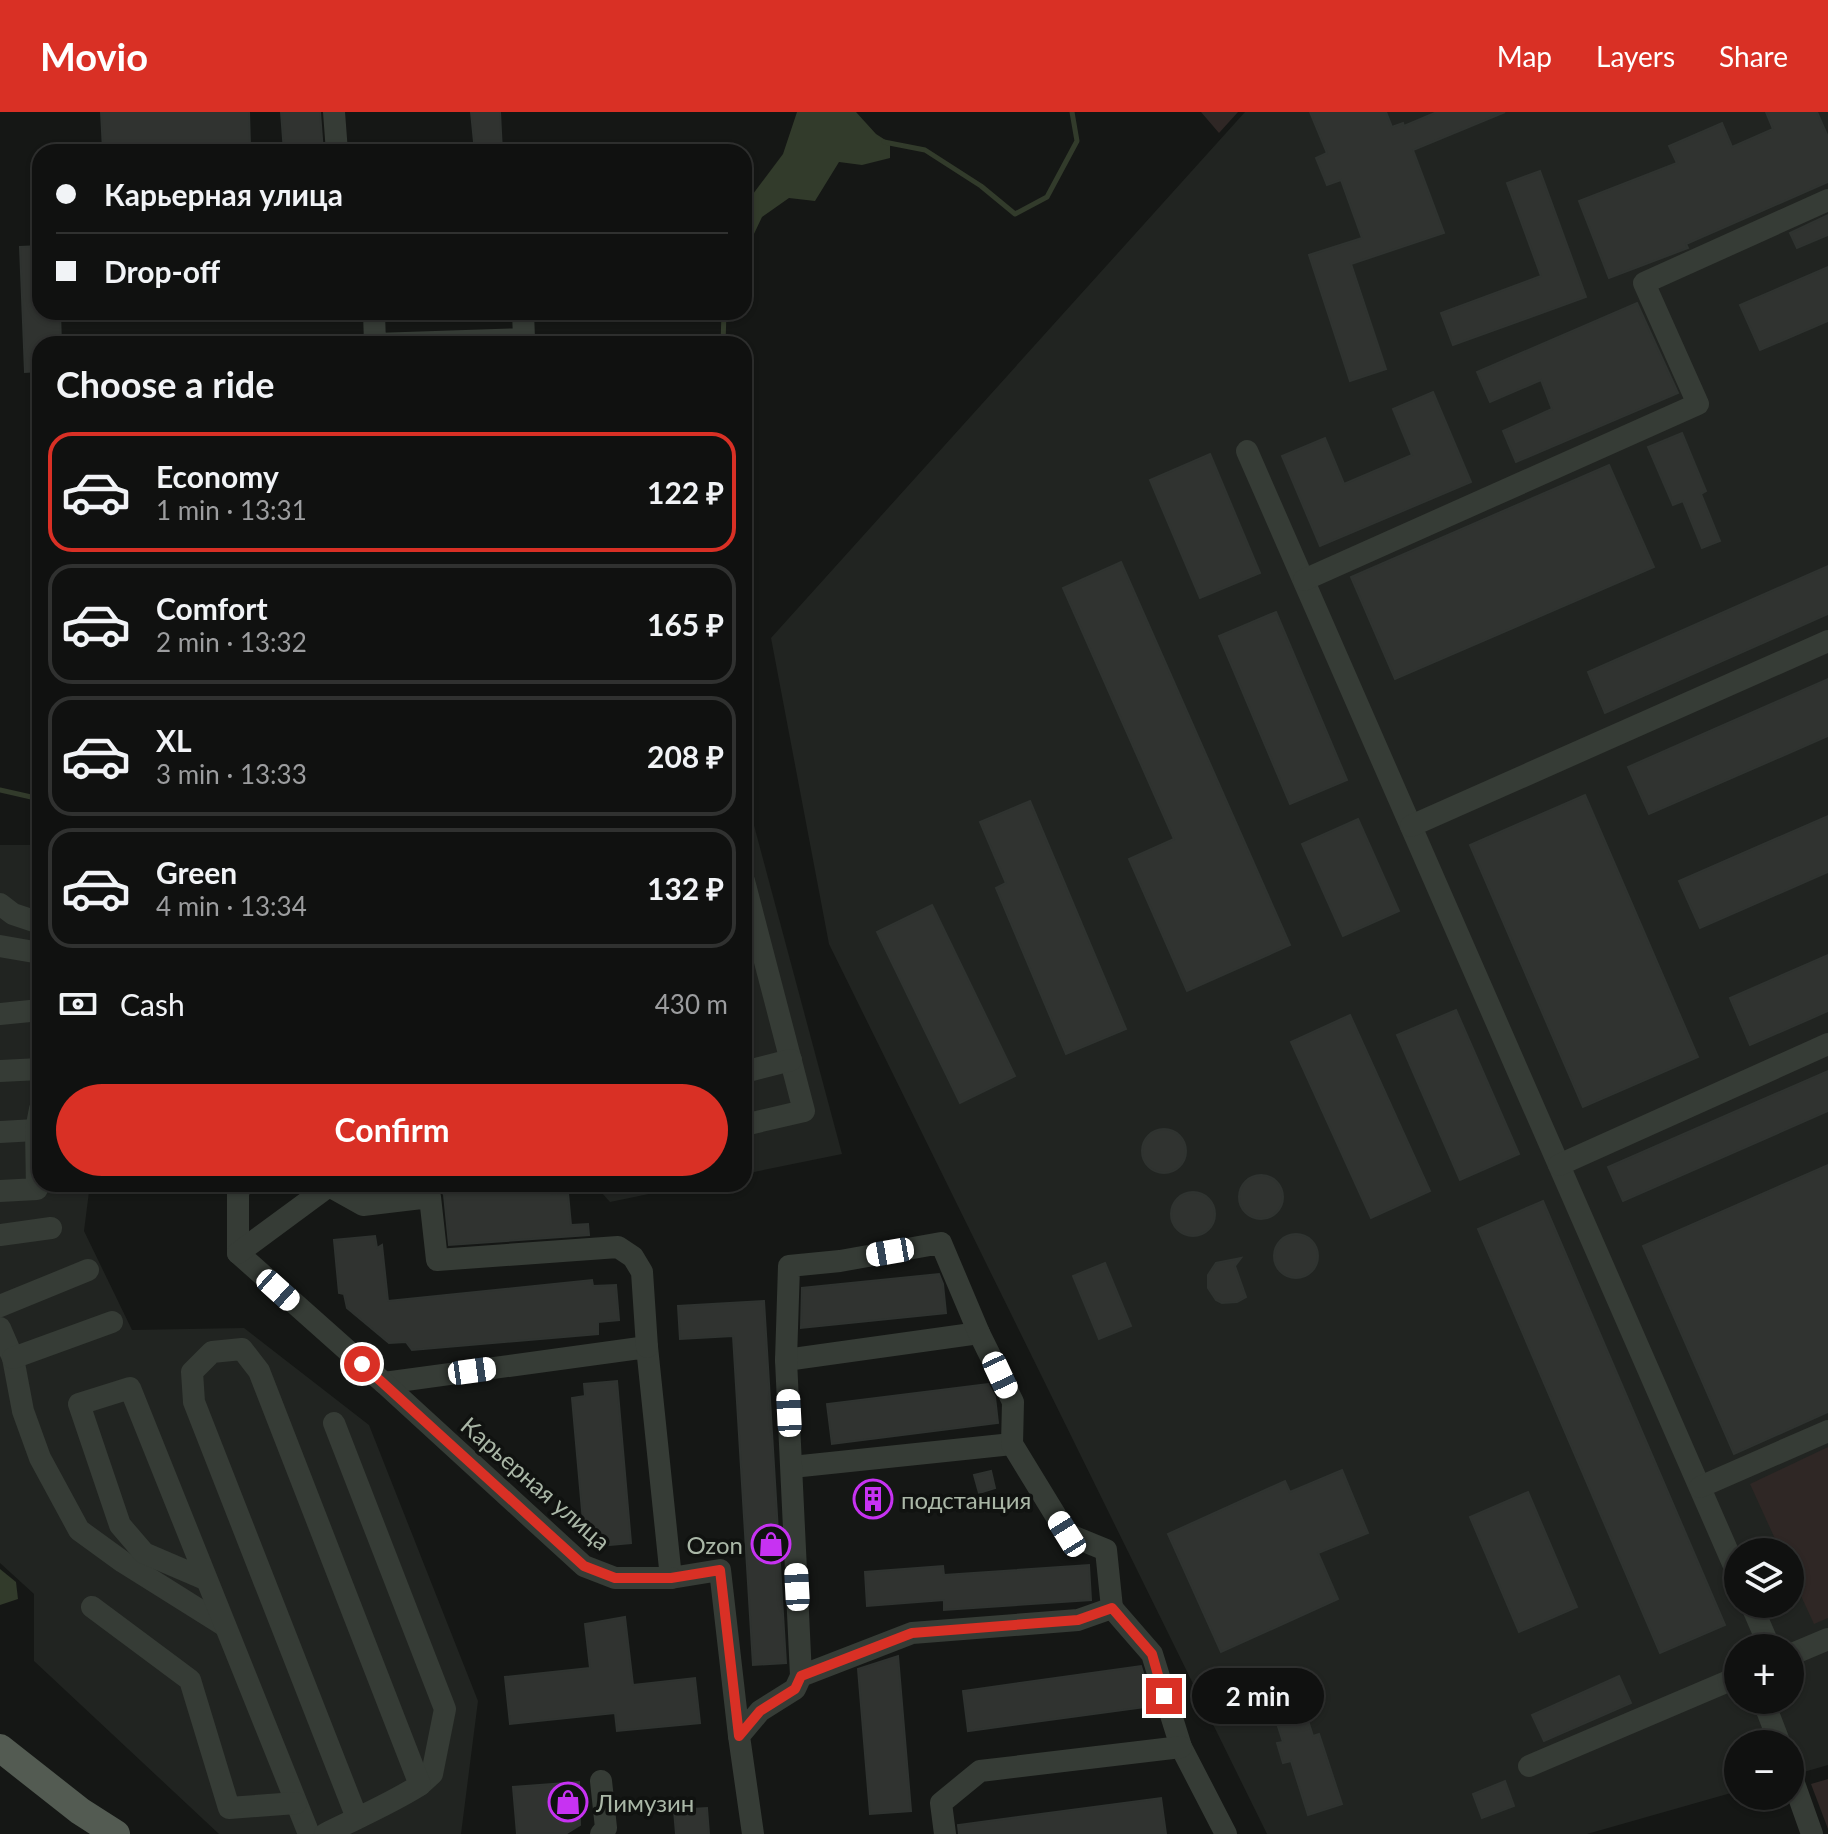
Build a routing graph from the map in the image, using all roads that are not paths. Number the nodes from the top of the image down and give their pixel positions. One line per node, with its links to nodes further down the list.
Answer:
1 (334, 112): 2 (lane)
2 (336, 144)
3 (1828, 200): 5 (lane)
4 (1247, 451): 5 (lane)
5 (1304, 580): 7 (lane)
6 (1828, 641): 7 (lane)
7 (1411, 826): 23 (lane)
8 (0, 904): 10 (lane)
9 (752, 911): 16 (lane)
10 (32, 920)
11 (0, 946): 12 (lane)
12 (32, 952)
13 (32, 1011): 14 (lane)
14 (0, 1014)
15 (1828, 1044): 23 (lane)
16 (791, 1060): 18 (lane); 21 (lane)
17 (32, 1069): 19 (lane)
18 (752, 1070)
19 (0, 1071)
20 (32, 1122): 22 (lane)
21 (752, 1123)
22 (0, 1132)
23 (1559, 1165): 45 (lane)
24 (32, 1189): 25 (lane)
25 (0, 1191)
26 (239, 1192): 31 (lane)
27 (319, 1192): 31 (lane)
28 (340, 1192): 37 (lane)
29 (51, 1228): 30 (lane)
30 (0, 1235)
31 (238, 1253): 40 (lane, Карьерная улица)
32 (88, 1270): 33 (lane)
33 (0, 1306)
34 (112, 1322): 38 (lane)
35 (0, 1328): 38 (lane)
36 (979, 1333): 39 (lane); 39 (lane); 43 (lane)
37 (647, 1347): 40 (lane); 47 (lane)
38 (13, 1358): 51 (lane)
39 (786, 1360): 44 (lane)
40 (384, 1383): 47 (lane, Карьерная улица)
41 (334, 1423): 61 (lane)
42 (1828, 1431): 45 (lane)
43 (1012, 1444): 44 (lane); 50 (lane)
44 (792, 1467): 54 (lane)
45 (1700, 1487): 46 (lane)
46 (1724, 1543)
47 (671, 1578): 56 (lane, Карьерная улица)
48 (207, 1580): 48 (lane); 51 (lane)
49 (92, 1607): 62 (lane)
50 (1112, 1608): 54 (lane); 57 (lane)
51 (225, 1626): 62 (lane)
52 (1828, 1639): 53 (lane)
53 (1804, 1649)
54 (801, 1676): 56 (lane)
55 (1724, 1683): 59 (lane)
56 (739, 1736): 69 (lane)
57 (1181, 1747): 70 (lane); 71 (lane)
58 (2, 1757): 65 (main road)
59 (1529, 1766)
60 (601, 1781): 68 (lane)
61 (420, 1785): 64 (lane); 64 (lane)
62 (296, 1803): 66 (lane)
63 (1803, 1810): 72 (lane)
64 (357, 1818): 67 (lane)
65 (116, 1834)
66 (309, 1834)
67 (325, 1834)
68 (601, 1834)
69 (753, 1834)
70 (945, 1834)
71 (1226, 1834)
72 (1812, 1834)

